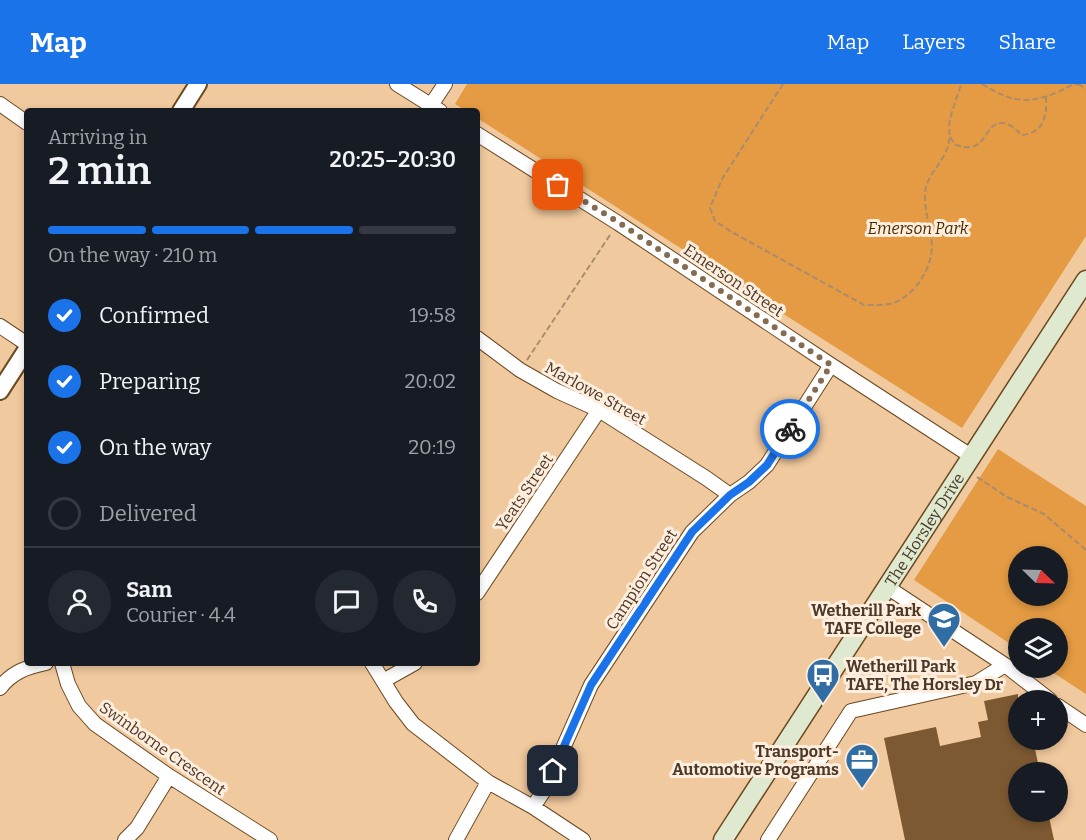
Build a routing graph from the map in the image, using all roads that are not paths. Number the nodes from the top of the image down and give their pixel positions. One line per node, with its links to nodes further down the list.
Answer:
1 (198, 84): 5 (street)
2 (397, 84): 6 (street)
3 (445, 84): 6 (street)
4 (0, 105): 7 (street)
5 (183, 108)
6 (435, 108)
7 (24, 121)
8 (480, 136): 14 (street, Emerson Street)
9 (1086, 280): 17 (main road, The Horsley Drive)
10 (0, 326): 12 (street)
11 (480, 340): 16 (street, Marlowe Street)
12 (24, 342)
13 (24, 355): 15 (street)
14 (831, 365): 17 (street, Emerson Street); 18 (street, Campion Street)
15 (0, 391)
16 (599, 410): 18 (street, Marlowe Street); 20 (street, Yeats Street)
17 (971, 456): 19 (main road, The Horsley Drive)
18 (730, 495): 33 (street, Campion Street)
19 (887, 587): 21 (street); 38 (main road, The Horsley Drive)
20 (480, 588)
21 (1005, 664): 28 (street); 39 (street)
22 (31, 666): 27 (street)
23 (63, 666): 31 (street, Swinborne Crescent)
24 (374, 666): 26 (street)
25 (410, 666): 26 (street)
26 (383, 681): 32 (street)
27 (0, 688)
28 (1038, 690)
29 (1068, 713): 30 (street)
30 (1086, 725)
31 (169, 776): 34 (street); 35 (street, Swinborne Crescent)
32 (488, 782): 33 (street); 36 (street)
33 (533, 807): 37 (street)
34 (125, 840)
35 (270, 840)
36 (456, 840)
37 (583, 840)
38 (723, 840)
39 (768, 840)

